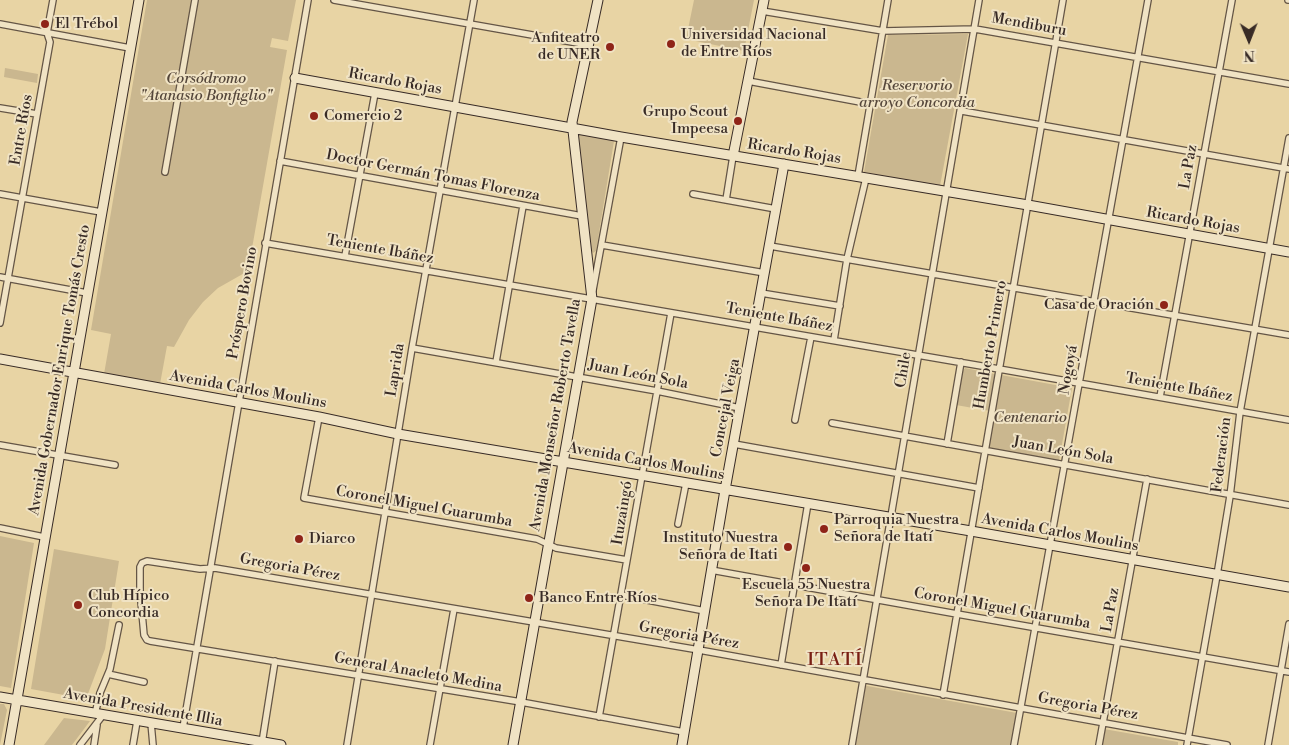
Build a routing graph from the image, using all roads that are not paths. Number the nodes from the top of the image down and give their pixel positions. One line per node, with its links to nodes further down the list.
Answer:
1 (53, 0): 19 (street, Entre Ríos)
2 (138, 0): 22 (street, Avenida Gobernador Enrique Tomás Cresto)
3 (195, 0): 44 (street)
4 (308, 0): 25 (street, Próspero Bovino)
5 (334, 0): 16 (street)
6 (474, 0): 16 (street, Laprida)
7 (598, 0): 21 (street, Avenida Monseñor Roberto Tavella)
8 (764, 0): 14 (street)
9 (888, 0): 18 (street)
10 (980, 0): 17 (street, Chile)
11 (1063, 0): 20 (street, Humberto Primero)
12 (1148, 0): 23 (street, Nogoyá)
13 (1232, 0): 24 (street, La Paz)
14 (762, 11): 18 (street, Mendiburu); 26 (street)
15 (0, 24): 19 (street)
16 (470, 24): 21 (street); 30 (street, Laprida)
17 (974, 29): 18 (street, Mendiburu); 20 (street, Mendiburu); 32 (street, Chile)
18 (883, 31): 29 (street)
19 (47, 33): 22 (street); 33 (street, Entre Ríos)
20 (1056, 43): 23 (street, Mendiburu); 34 (street, Humberto Primero)
21 (589, 45): 35 (street, Avenida Monseñor Roberto Tavella)
22 (130, 48): 56 (street, Avenida Gobernador Enrique Tomás Cresto)
23 (1138, 57): 24 (street, Mendiburu); 38 (street, Nogoyá)
24 (1219, 72): 27 (street, Mendiburu); 39 (street, La Paz)
25 (295, 78): 28 (street, Ricardo Rojas); 41 (street, Próspero Bovino)
26 (748, 81): 29 (street); 40 (street)
27 (1289, 84)
28 (375, 93): 30 (street, Ricardo Rojas); 45 (street)
29 (871, 104): 46 (street)
30 (455, 107): 35 (street, Ricardo Rojas); 47 (street, Laprida)
31 (0, 108): 33 (street)
32 (962, 111): 34 (street); 48 (street, Chile)
33 (37, 114): 51 (street, Entre Ríos)
34 (1041, 124): 38 (street); 53 (street, Humberto Primero)
35 (572, 128): 36 (street, Ricardo Rojas); 57 (street, Avenida Monseñor Roberto Tavella)
36 (621, 137): 40 (street, Ricardo Rojas); 61 (street)
37 (1289, 138): 43 (street, Federación)
38 (1123, 139): 39 (street); 58 (street, Nogoyá)
39 (1204, 154): 43 (street); 59 (street, La Paz)
40 (733, 156): 42 (street, Ricardo Rojas); 52 (street)
41 (280, 160): 45 (street, Doctor Germán Tomas Florenza); 60 (street, Próspero Bovino)
42 (784, 164): 46 (street, Ricardo Rojas); 55 (street, Concejal Veiga)
43 (1286, 169): 63 (street, Federación)
44 (165, 172)
45 (360, 174): 47 (street, Doctor Germán Tomas Florenza); 65 (street)
46 (862, 177): 48 (street, Ricardo Rojas); 66 (street)
47 (441, 190): 54 (street, Doctor Germán Tomas Florenza); 67 (street, Laprida)
48 (948, 191): 53 (street, Ricardo Rojas); 69 (street, Chile)
49 (0, 194): 51 (street)
50 (692, 194): 52 (street)
51 (23, 197): 56 (street); 71 (street, Entre Ríos)
52 (726, 200): 55 (street)
53 (1028, 205): 58 (street, Ricardo Rojas); 73 (street, Humberto Primero)
54 (523, 206): 57 (street, Doctor Germán Tomas Florenza); 72 (street)
55 (776, 209): 62 (street, Concejal Veiga)
56 (101, 212): 75 (street, Avenida Gobernador Enrique Tomás Cresto)
57 (582, 216): 76 (street, Avenida Monseñor Roberto Tavella)
58 (1109, 220): 59 (street, Ricardo Rojas); 77 (street, Nogoyá)
59 (1190, 234): 63 (street, Ricardo Rojas); 80 (street, La Paz)
60 (265, 243): 65 (street, Teniente Ibáñez); 98 (street, Próspero Bovino)
61 (602, 245): 68 (street); 76 (street)
62 (770, 246): 66 (street); 68 (street, Concejal Veiga)
63 (1269, 248): 64 (street, Ricardo Rojas); 83 (street, Federación)
64 (1289, 252)
65 (345, 256): 67 (street, Teniente Ibáñez)
66 (847, 259): 69 (street); 78 (street)
67 (426, 270): 72 (street, Teniente Ibáñez); 87 (street, Laprida)
68 (765, 273): 74 (street, Concejal Veiga)
69 (934, 274): 73 (street); 88 (street, Chile)
70 (0, 277): 71 (street)
71 (8, 278): 75 (street); 81 (street, Entre Ríos)
72 (509, 284): 76 (street, Teniente Ibáñez); 90 (street)
73 (1014, 287): 77 (street); 92 (street, Humberto Primero)
74 (762, 293): 78 (street); 82 (street, Concejal Veiga)
75 (87, 294): 93 (street, Avenida Gobernador Enrique Tomás Cresto)
76 (592, 299): 79 (street, Teniente Ibáñez); 94 (street, Avenida Monseñor Roberto Tavella)
77 (1094, 301): 80 (street); 95 (street, Nogoyá)
78 (840, 306): 86 (street)
79 (671, 313): 82 (street, Teniente Ibáñez); 96 (street, Ituzaingó)
80 (1175, 315): 83 (street); 97 (street, La Paz)
81 (0, 323)
82 (755, 327): 85 (street, Teniente Ibáñez); 99 (street, Concejal Veiga)
83 (1255, 329): 84 (street); 100 (street, Federación)
84 (1289, 336)
85 (811, 337): 86 (street, Teniente Ibáñez); 102 (street)
86 (834, 340): 88 (street, Teniente Ibáñez)
87 (412, 348): 90 (street, Juan León Sola); 105 (street, Laprida)
88 (919, 356): 91 (street, Teniente Ibáñez); 106 (street, Chile)
89 (0, 359): 93 (street, Avenida Carlos Moulins)
90 (496, 362): 94 (street, Juan León Sola)
91 (961, 362): 92 (street, Teniente Ibáñez); 108 (street)
92 (999, 369): 95 (street, Teniente Ibáñez); 110 (street, Humberto Primero)
93 (74, 372): 98 (street, Avenida Carlos Moulins); 111 (street, Avenida Gobernador Enrique Tomás Cresto)
94 (578, 377): 96 (street, Juan León Sola); 112 (street, Avenida Monseñor Roberto Tavella)
95 (1079, 383): 97 (street, Teniente Ibáñez); 114 (street, Nogoyá)
96 (657, 391): 99 (street, Juan León Sola); 116 (street, Ituzaingó)
97 (1160, 397): 100 (street, Teniente Ibáñez)
98 (238, 402): 101 (street, Avenida Carlos Moulins); 134 (street, Próspero Bovino)
99 (740, 408): 107 (street, Concejal Veiga)
100 (1240, 412): 103 (street, Teniente Ibáñez); 121 (street, Federación)
101 (319, 417): 105 (street, Avenida Carlos Moulins); 124 (street, Coronel Miguel Guarumba)
102 (795, 420)
103 (1289, 420)
104 (832, 423): 106 (street, Juan León Sola)
105 (398, 434): 112 (street, Avenida Carlos Moulins); 124 (street, Laprida)
106 (905, 436): 108 (street, Juan León Sola); 115 (street, Chile)
107 (734, 444): 115 (street); 120 (street, Concejal Veiga)
108 (947, 444): 110 (street, Juan León Sola)
109 (0, 445): 111 (street)
110 (985, 450): 114 (street, Juan León Sola); 119 (street, Humberto Primero)
111 (59, 455): 113 (street); 129 (street, Avenida Gobernador Enrique Tomás Cresto)
112 (562, 462): 116 (street, Avenida Carlos Moulins); 130 (street, Avenida Monseñor Roberto Tavella)
113 (115, 465)
114 (1064, 465): 117 (street, Juan León Sola); 131 (street, Nogoyá)
115 (899, 474): 119 (street); 125 (street, Chile)
116 (642, 475): 118 (street, Avenida Carlos Moulins); 133 (street, Ituzaingó)
117 (1147, 479): 121 (street, Juan León Sola); 132 (street, La Paz)
118 (686, 483): 120 (street, Avenida Carlos Moulins); 126 (street)
119 (979, 488): 128 (street, Humberto Primero)
120 (725, 490): 122 (street, Avenida Carlos Moulins); 135 (street, Concejal Veiga)
121 (1230, 496): 123 (street, Juan León Sola); 136 (street, Federación)
122 (808, 503): 125 (street, Avenida Carlos Moulins); 137 (street)
123 (1289, 505)
124 (385, 513): 130 (street, Coronel Miguel Guarumba); 139 (street, Laprida)
125 (891, 517): 128 (street, Avenida Carlos Moulins); 141 (street, Chile)
126 (678, 524)
127 (0, 528): 129 (street)
128 (971, 531): 131 (street, Avenida Carlos Moulins); 144 (street, Humberto Primero)
129 (44, 537): 166 (street, Avenida Gobernador Enrique Tomás Cresto)
130 (548, 544): 133 (street, Coronel Miguel Guarumba); 145 (street, Avenida Monseñor Roberto Tavella)
131 (1050, 545): 132 (street, Avenida Carlos Moulins); 148 (street, Nogoyá)
132 (1132, 559): 136 (street, Avenida Carlos Moulins); 151 (street, La Paz)
133 (627, 560): 140 (street, Ituzaingó)
134 (210, 568): 139 (street, Gregoria Pérez); 150 (street, Gregoria Pérez); 152 (street, Próspero Bovino)
135 (711, 570): 137 (street, Coronel Miguel Guarumba); 143 (street, Concejal Veiga)
136 (1217, 575): 138 (street, Avenida Carlos Moulins); 154 (street, Federación)
137 (794, 586): 141 (street, Coronel Miguel Guarumba); 156 (street)
138 (1289, 587)
139 (371, 594): 142 (street, Gregoria Pérez); 160 (street, Laprida)
140 (621, 595): 143 (street); 149 (street, Ituzaingó)
141 (878, 600): 144 (street, Coronel Miguel Guarumba); 161 (street, Chile)
142 (454, 609): 145 (street, Gregoria Pérez); 163 (street)
143 (705, 611): 153 (street, Concejal Veiga)
144 (957, 614): 148 (street, Coronel Miguel Guarumba); 164 (street, Humberto Primero)
145 (535, 622): 149 (street, Gregoria Pérez); 167 (street, Avenida Monseñor Roberto Tavella)
146 (1289, 624): 157 (street)
147 (119, 625): 159 (street)
148 (1036, 628): 151 (street, Coronel Miguel Guarumba); 168 (street, Nogoyá)
149 (614, 636): 153 (street, Gregoria Pérez); 170 (street, Ituzaingó)
150 (147, 640): 152 (street, General Anacleto Medina)
151 (1118, 642): 154 (street, Coronel Miguel Guarumba); 173 (street, La Paz)
152 (197, 649): 155 (street, General Anacleto Medina); 175 (street, Próspero Bovino)
153 (699, 650): 156 (street, Gregoria Pérez); 176 (street, Concejal Veiga)
154 (1202, 656): 157 (street, Coronel Miguel Guarumba); 177 (street, Federación)
155 (275, 662): 160 (street, General Anacleto Medina); 178 (street)
156 (781, 664): 161 (street, Gregoria Pérez)
157 (1281, 670): 158 (street, Coronel Miguel Guarumba); 194 (street)
158 (1289, 672)
159 (108, 674): 162 (street); 169 (street)
160 (359, 675): 163 (street, General Anacleto Medina); 185 (street, Laprida)
161 (864, 680): 164 (street, Gregoria Pérez); 189 (street, Chile)
162 (144, 682)
163 (440, 689): 167 (street, General Anacleto Medina); 186 (street)
164 (943, 695): 168 (street, Gregoria Pérez)
165 (0, 697): 166 (street, Avenida Presidente Illia)
166 (16, 700): 169 (street, Avenida Presidente Illia); 179 (street, Avenida Gobernador Enrique Tomás Cresto)
167 (520, 702): 170 (street, General Anacleto Medina); 187 (street, Avenida Monseñor Roberto Tavella)
168 (1021, 708): 173 (street, Gregoria Pérez); 190 (street, Nogoyá)
169 (99, 715): 171 (street, Avenida Presidente Illia); 174 (street)
170 (599, 717): 176 (street, General Anacleto Medina)
171 (137, 721): 172 (street, Avenida Presidente Illia); 182 (street)
172 (151, 723): 175 (street, Avenida Presidente Illia); 183 (street)
173 (1103, 723): 177 (street, Gregoria Pérez); 191 (street, La Paz)
174 (97, 725): 180 (street); 181 (street)
175 (183, 728): 178 (street, Avenida Presidente Illia)
176 (684, 732): 188 (street, Concejal Veiga)
177 (1189, 738): 192 (street, Federación); 193 (street, Gregoria Pérez)
178 (262, 743): 184 (street, Avenida Presidente Illia)
179 (9, 745)
180 (80, 745)
181 (94, 745)
182 (133, 745)
183 (153, 745)
184 (282, 745)
185 (347, 745)
186 (430, 745)
187 (513, 745)
188 (682, 745)
189 (852, 745)
190 (1014, 745)
191 (1099, 745)
192 (1188, 745)
193 (1227, 745)
194 (1268, 745)

